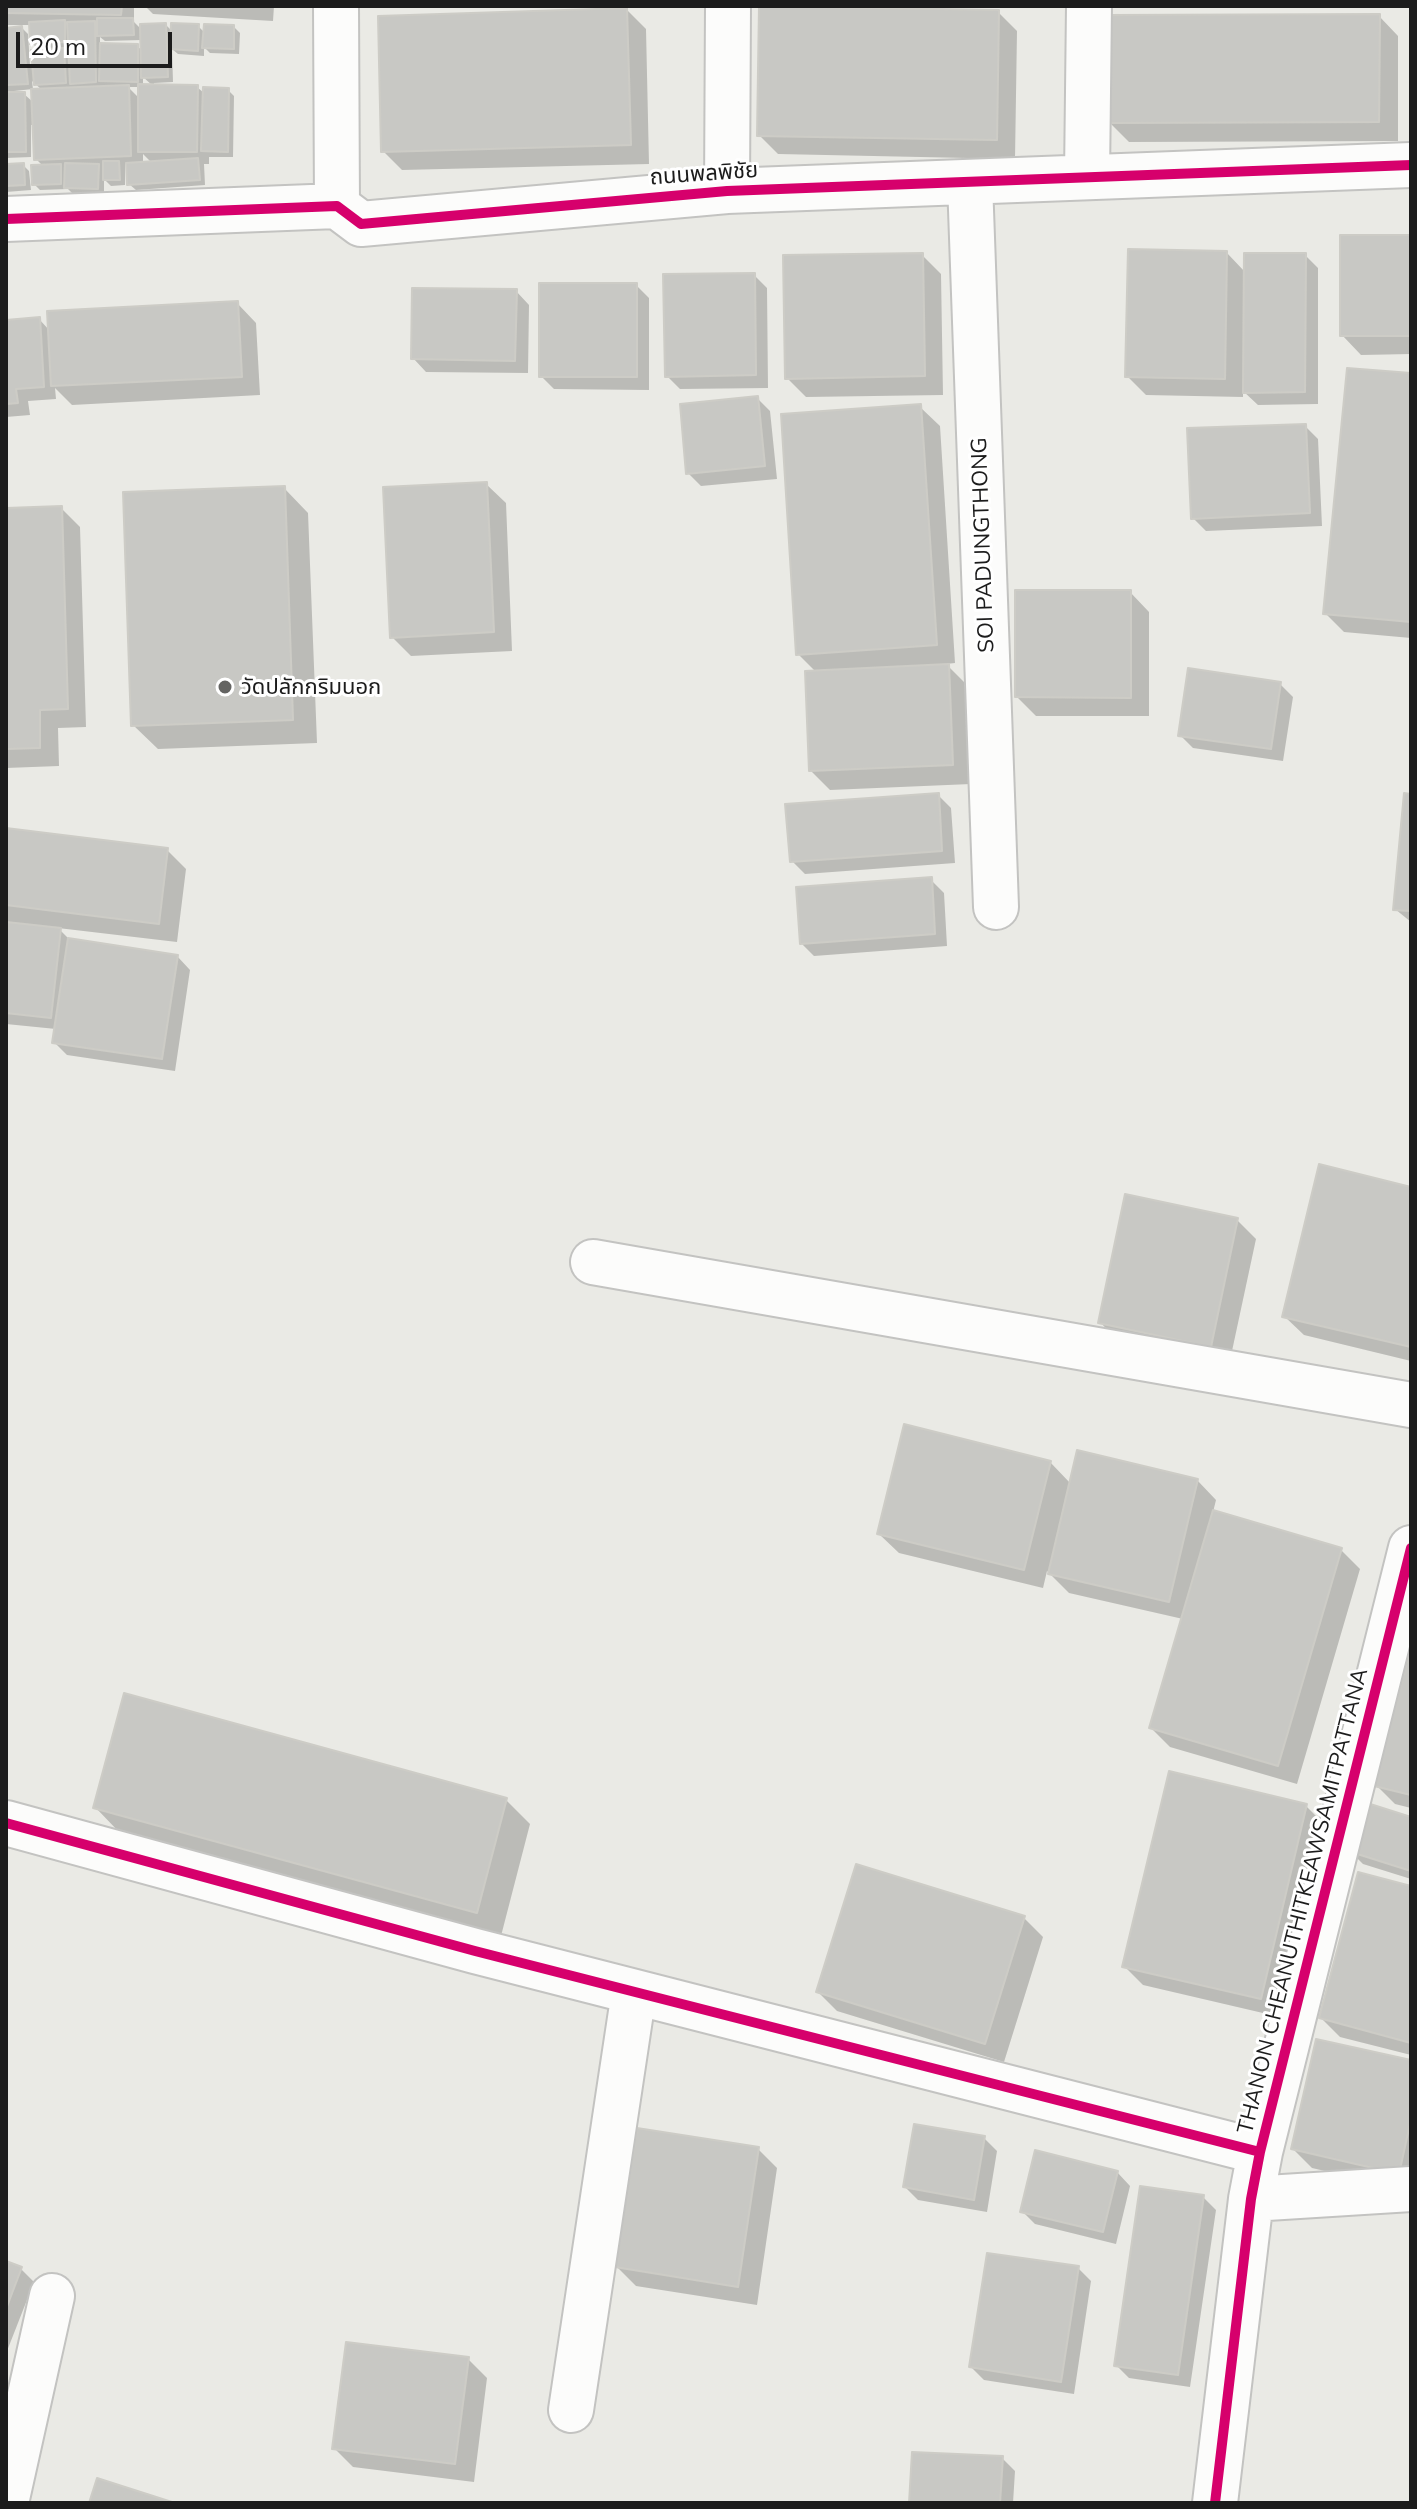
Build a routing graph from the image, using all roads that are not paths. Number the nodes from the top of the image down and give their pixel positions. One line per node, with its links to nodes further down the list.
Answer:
1 (336, 6): 8 (street)
2 (728, 6): 7 (street)
3 (1089, 6): 5 (street)
4 (1411, 165): 5 (street, ถนนพลพิชัย)
5 (1087, 177): 6 (street, ถนนพลพิชัย)
6 (970, 182): 7 (street, ถนนพลพิชัย); 10 (street, SOI PADUNGTHONG)
7 (727, 191): 8 (street, ถนนพลพิชัย)
8 (337, 206): 9 (street, ถนนพลพิชัย)
9 (6, 219)
10 (996, 907)
11 (593, 1262): 12 (street)
12 (1411, 1405)
13 (1411, 1548): 16 (street, THANON CHEANUTHITKEAWSAMITPATTANA)
14 (6, 1823): 15 (street)
15 (634, 1992): 16 (street); 20 (street)
16 (1260, 2152): 18 (street, THANON CHEANUTHITKEAWSAMITPATTANA)
17 (1411, 2189): 18 (street)
18 (1251, 2199): 22 (street, THANON CHEANUTHITKEAWSAMITPATTANA)
19 (52, 2296): 21 (street)
20 (571, 2410)
21 (6, 2503)
22 (1215, 2503)

